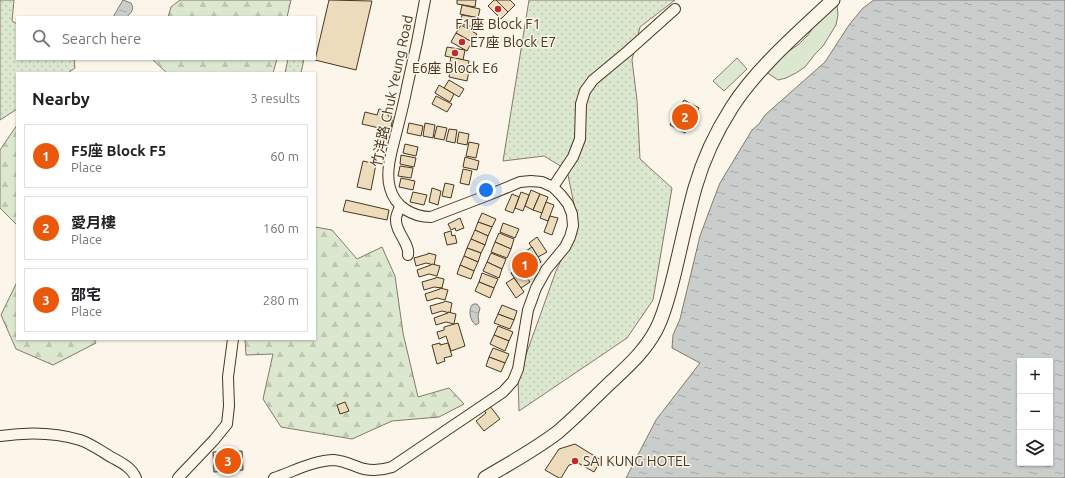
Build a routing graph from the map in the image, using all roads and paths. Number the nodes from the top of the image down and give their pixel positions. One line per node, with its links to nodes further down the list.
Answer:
1 (425, 0): 5 (street, 竹洋路 Chuk Yeung Road)
2 (833, 0): 12 (main road)
3 (675, 9): 4 (street)
4 (553, 187): 5 (street); 11 (street)
5 (400, 206): 6 (street)
6 (408, 255)
7 (233, 340): 10 (street)
8 (0, 436): 9 (street)
9 (136, 478)
10 (178, 478)
11 (274, 478)
12 (485, 478)

